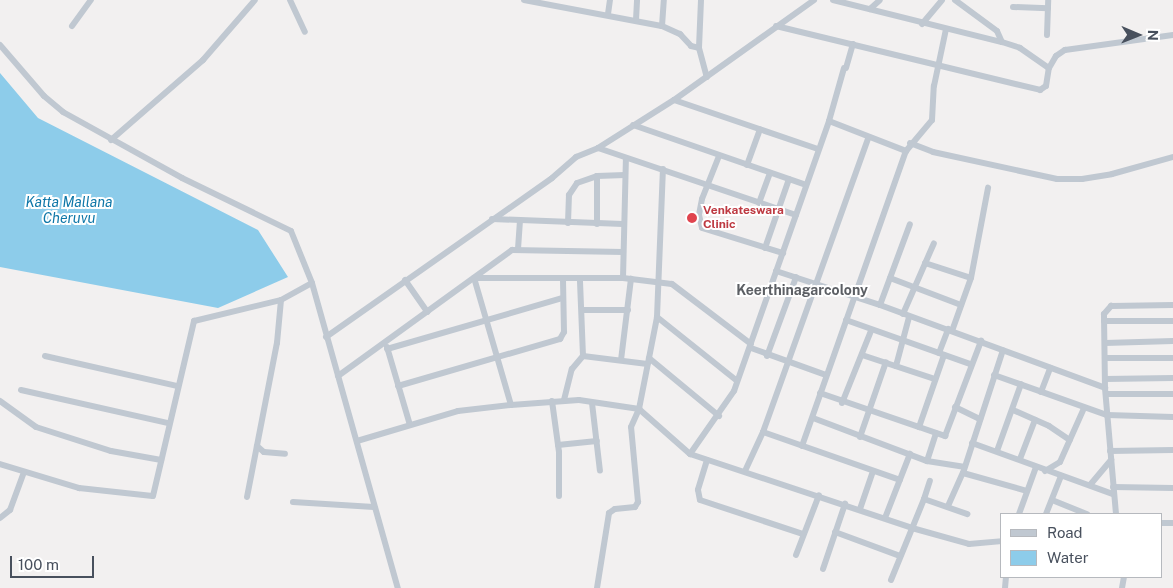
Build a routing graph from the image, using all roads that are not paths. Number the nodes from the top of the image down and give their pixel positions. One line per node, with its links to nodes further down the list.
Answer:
1 (92, 0): 22 (street)
2 (255, 0): 41 (street)
3 (290, 0): 26 (street)
4 (524, 0): 15 (street)
5 (610, 0): 19 (street)
6 (637, 0): 20 (street)
7 (664, 0): 23 (street)
8 (701, 0): 32 (street)
9 (814, 0): 24 (street)
10 (833, 0): 18 (street)
11 (880, 0): 18 (street)
12 (942, 0): 21 (street)
13 (955, 0): 29 (street)
14 (1048, 0): 17 (street)
15 (553, 3): 19 (street)
16 (1013, 7): 17 (street)
17 (1048, 8): 27 (street)
18 (870, 9): 21 (street)
19 (608, 14): 20 (street)
20 (636, 20): 23 (street)
21 (922, 24): 25 (street)
22 (72, 26)
23 (662, 26): 32 (street)
24 (776, 26): 30 (street); 35 (street)
25 (946, 29): 29 (street); 33 (street)
26 (305, 32)
27 (1047, 34)
28 (1173, 35): 34 (street)
29 (1002, 42): 34 (street)
30 (853, 44): 33 (street); 37 (street)
31 (0, 45): 41 (street)
32 (698, 48): 35 (street)
33 (939, 65): 34 (street); 42 (street)
34 (1049, 68)
35 (707, 77): 36 (street)
36 (674, 100): 38 (street); 39 (street)
37 (829, 120): 40 (street); 44 (street)
38 (633, 125): 43 (street); 46 (street)
39 (760, 129): 44 (street); 49 (street)
40 (868, 138): 45 (street); 85 (street)
41 (110, 140): 83 (street)
42 (910, 143): 45 (street); 47 (street)
43 (598, 148): 48 (street); 61 (street)
44 (818, 149): 55 (street)
45 (906, 151): 87 (street)
46 (719, 156): 49 (street); 56 (street)
47 (1173, 157)
48 (626, 159): 50 (street); 52 (street)
49 (747, 166): 51 (street)
50 (663, 169): 56 (street); 84 (street)
51 (770, 173): 54 (street); 58 (street)
52 (625, 175): 53 (street); 65 (street)
53 (597, 176): 63 (street); 64 (street)
54 (789, 180): 55 (street); 59 (street)
55 (806, 185): 60 (street)
56 (706, 186): 58 (street); 68 (street)
57 (988, 188): 78 (street)
58 (759, 203): 59 (street)
59 (778, 209): 60 (street); 68 (street)
60 (796, 216): 71 (street)
61 (492, 220): 62 (street); 80 (street)
62 (520, 222): 63 (street); 69 (street)
63 (568, 223): 64 (street)
64 (597, 224): 65 (street)
65 (623, 224): 70 (street)
66 (910, 224): 77 (street)
67 (934, 243): 72 (street)
68 (765, 248): 71 (street)
69 (518, 249): 70 (street); 75 (street)
70 (623, 252): 76 (street)
71 (782, 252): 73 (street)
72 (925, 263): 78 (street); 86 (street)
73 (776, 271): 74 (street); 110 (street)
74 (796, 277): 85 (street); 117 (street)
75 (474, 278): 81 (street); 95 (street); 98 (street)
76 (623, 278): 79 (street); 82 (street)
77 (890, 278): 86 (street); 90 (street)
78 (971, 278): 91 (street)
79 (631, 279): 84 (street); 94 (street)
80 (405, 280): 95 (street); 104 (street)
81 (563, 280): 82 (street); 88 (street)
82 (580, 280): 93 (street)
83 (312, 283): 89 (street); 104 (street)
84 (660, 284): 97 (street); 110 (street)
85 (817, 284): 87 (street); 124 (street)
86 (914, 289): 91 (street); 96 (street)
87 (854, 296): 90 (street); 99 (street)
88 (563, 298): 98 (street); 118 (street)
89 (281, 300): 136 (street); 171 (street)
90 (880, 304): 96 (street)
91 (961, 305): 102 (street)
92 (1173, 305): 100 (street)
93 (582, 310): 94 (street); 116 (street)
94 (628, 310): 121 (street)
95 (427, 312): 107 (street)
96 (906, 315): 102 (street); 105 (street)
97 (657, 317): 122 (street); 134 (street)
98 (486, 320): 111 (street); 118 (street)
99 (846, 320): 103 (street); 128 (street)
100 (1104, 321): 101 (street); 109 (street)
101 (1173, 322)
102 (950, 330): 106 (street); 113 (street)
103 (871, 331): 105 (street); 114 (street)
104 (326, 337): 130 (street)
105 (903, 340): 113 (street); 126 (street)
106 (981, 341): 112 (street); 125 (street)
107 (385, 342): 111 (street); 130 (street)
108 (1173, 342): 109 (street)
109 (1105, 343): 119 (street)
110 (751, 346): 117 (street); 134 (street)
111 (388, 349): 137 (street)
112 (1003, 350): 127 (street); 129 (street)
113 (942, 354): 125 (street); 132 (street)
114 (862, 355): 123 (street); 147 (street)
115 (45, 356): 136 (street)
116 (583, 356): 121 (street); 143 (street)
117 (767, 356): 124 (street)
118 (497, 358): 137 (street); 148 (street)
119 (1105, 358): 120 (street); 133 (street)
120 (1173, 358)
121 (621, 360): 122 (street)
122 (648, 361): 151 (street); 155 (street)
123 (886, 362): 126 (street); 153 (street)
124 (786, 363): 128 (street); 163 (street)
125 (970, 364): 149 (street)
126 (896, 366): 132 (street)
127 (1050, 368): 139 (street); 140 (street)
128 (826, 375): 141 (street)
129 (994, 375): 135 (street); 158 (street)
130 (338, 376): 167 (street)
131 (1173, 378): 133 (street)
132 (935, 379): 162 (street)
133 (1105, 379): 139 (street)
134 (736, 380): 155 (street)
135 (1021, 384): 140 (street); 152 (street)
136 (177, 386): 160 (street)
137 (398, 386): 161 (street)
138 (21, 390): 160 (street)
139 (1106, 391): 142 (street); 154 (street)
140 (1041, 392): 150 (street)
141 (820, 394): 147 (street); 157 (street)
142 (1173, 394)
143 (564, 400): 145 (street); 146 (street)
144 (0, 401): 180 (street)
145 (552, 401): 148 (street); 170 (street)
146 (592, 403): 151 (street); 168 (street)
147 (842, 403): 153 (street)
148 (511, 405): 161 (street)
149 (955, 406): 158 (street); 164 (street)
150 (1084, 408): 154 (street); 166 (street)
151 (639, 409): 177 (street); 225 (street)
152 (1013, 410): 159 (street); 174 (street)
153 (869, 413): 162 (street); 165 (street)
154 (1107, 415): 156 (street); 175 (street)
155 (719, 416): 177 (street)
156 (1173, 417)
157 (813, 418): 165 (street); 172 (street)
158 (980, 419): 169 (street)
159 (1035, 420): 166 (street); 179 (street)
160 (168, 423): 180 (street)
161 (410, 425): 167 (street)
162 (919, 427): 164 (street)
163 (763, 432): 172 (street); 188 (street)
164 (936, 433): 183 (street)
165 (860, 437): 178 (street)
166 (1070, 440): 190 (street)
167 (357, 441): 207 (street)
168 (597, 441): 170 (street); 187 (street)
169 (972, 443): 174 (street); 186 (street)
170 (558, 445): 199 (street)
171 (257, 446): 176 (street); 201 (street)
172 (802, 446): 189 (street)
173 (1173, 450): 175 (street)
174 (997, 451): 179 (street)
175 (1110, 451): 182 (street)
176 (285, 454)
177 (690, 454): 181 (street)
178 (910, 454): 183 (street); 193 (street)
179 (1020, 459): 185 (street)
180 (160, 460): 191 (street)
181 (707, 460): 188 (street); 218 (street)
182 (1110, 460): 195 (street); 198 (street)
183 (927, 461): 186 (street)
184 (0, 464): 191 (street)
185 (1036, 467): 190 (street); 197 (street)
186 (963, 470): 197 (street); 206 (street)
187 (600, 471)
188 (745, 471): 200 (street)
189 (873, 471): 193 (street); 208 (street)
190 (1045, 471): 192 (street)
191 (24, 472): 214 (street)
192 (1061, 476): 195 (street); 203 (street)
193 (900, 480): 215 (street)
194 (930, 482): 202 (street)
195 (1090, 485): 198 (street)
196 (1173, 488): 198 (street)
197 (1027, 491): 209 (street)
198 (1113, 491): 212 (street)
199 (559, 496)
200 (818, 496): 205 (street); 218 (street)
201 (247, 497)
202 (924, 499): 206 (street); 216 (street)
203 (1052, 500): 210 (street); 211 (street)
204 (293, 502): 207 (street)
205 (845, 504): 208 (street); 217 (street)
206 (948, 506): 213 (street)
207 (374, 507): 224 (street)
208 (860, 509): 215 (street)
209 (1019, 513)
210 (1046, 513)
211 (1084, 513)
212 (1116, 513)
213 (967, 514)
214 (0, 518)
215 (885, 518): 216 (street)
216 (912, 528): 219 (street); 221 (street)
217 (835, 532): 221 (street); 222 (street)
218 (803, 534): 220 (street)
219 (1000, 541)
220 (796, 556)
221 (900, 556): 223 (street)
222 (823, 569)
223 (891, 580)
224 (398, 588)
225 (597, 588)

